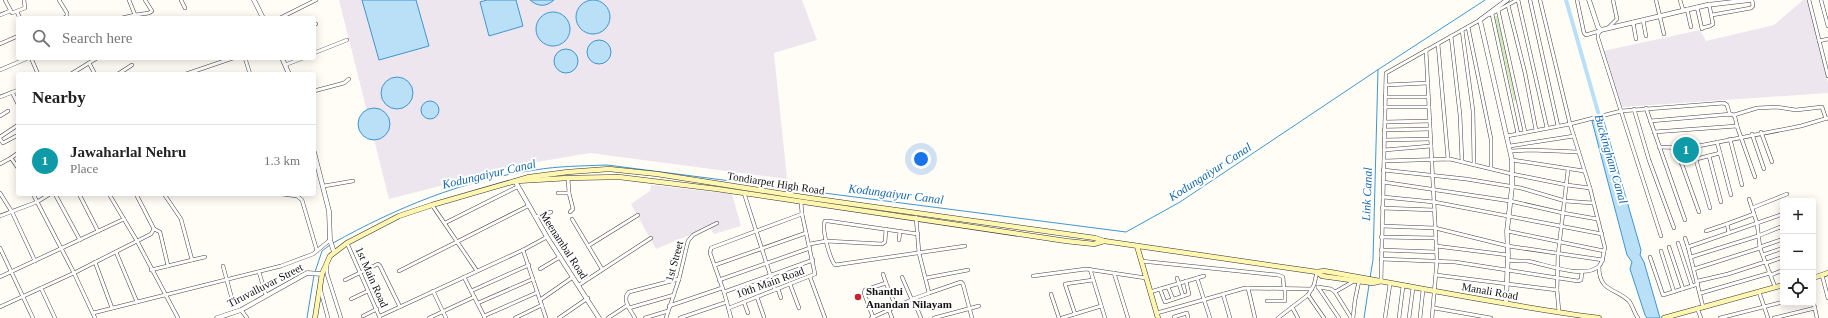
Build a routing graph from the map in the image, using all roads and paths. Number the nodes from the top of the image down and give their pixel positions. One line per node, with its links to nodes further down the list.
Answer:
1 (5, 0): 26 (street)
2 (24, 0): 27 (street)
3 (60, 0): 33 (street)
4 (129, 0): 30 (street)
5 (145, 0): 30 (street)
6 (181, 0): 23 (street)
7 (254, 0): 35 (street)
8 (316, 0): 36 (street)
9 (1518, 0): 20 (street); 106 (street)
10 (1530, 0): 104 (street)
11 (1540, 0): 102 (street)
12 (1577, 0): 46 (street)
13 (1589, 0): 46 (street)
14 (1613, 0): 44 (street)
15 (1656, 0): 37 (street)
16 (1680, 0): 25 (street)
17 (1751, 0): 21 (street); 31 (street)
18 (1809, 0): 54 (street)
19 (1821, 0): 41 (street)
20 (1507, 2): 24 (street); 38 (street); 109 (street)
21 (1709, 4): 22 (street); 31 (street)
22 (1697, 7): 25 (street); 31 (street)
23 (186, 8)
24 (1498, 10): 28 (street); 88 (street)
25 (1685, 10): 37 (street); 43 (street)
26 (10, 11): 27 (street); 29 (street)
27 (17, 12): 32 (street)
28 (1492, 14): 38 (street); 89 (street)
29 (0, 15)
30 (135, 15): 34 (street)
31 (1712, 15)
32 (19, 16)
33 (67, 16)
34 (131, 16)
35 (262, 16)
36 (284, 16)
37 (1660, 16): 39 (street); 47 (street)
38 (1480, 20): 42 (street); 116 (street)
39 (1643, 20): 40 (street); 49 (street)
40 (1633, 22): 44 (street); 51 (street)
41 (1828, 26)
42 (1468, 27): 45 (street); 147 (street)
43 (1690, 27)
44 (1608, 28): 46 (street)
45 (1462, 30): 48 (street); 144 (street)
46 (1601, 30): 95 (street)
47 (1664, 34)
48 (1451, 36): 56 (street); 141 (street)
49 (1646, 36)
50 (16, 37): 55 (street)
51 (1636, 39)
52 (1828, 39): 54 (street)
53 (347, 40): 58 (street)
54 (1819, 41): 77 (street)
55 (0, 44)
56 (1438, 44): 57 (street); 136 (street)
57 (1426, 50): 79 (street); 80 (street)
58 (316, 53)
59 (23, 60): 69 (street)
60 (32, 60): 70 (street)
61 (94, 60): 66 (street)
62 (227, 60): 74 (street)
63 (246, 60): 75 (street)
64 (283, 60): 68 (street)
65 (298, 60): 68 (street)
66 (89, 63): 71 (street); 72 (street)
67 (132, 65): 73 (street)
68 (285, 65): 76 (street)
69 (0, 70)
70 (37, 72)
71 (74, 72)
72 (94, 72)
73 (121, 72)
74 (192, 72)
75 (249, 72)
76 (288, 72)
77 (1828, 76)
78 (349, 79): 81 (street)
79 (1428, 83): 80 (street); 86 (street)
80 (1386, 85): 85 (street)
81 (316, 90)
82 (16, 91): 83 (street)
83 (12, 92): 84 (street); 87 (street)
84 (0, 97)
85 (1385, 97): 86 (street); 91 (street)
86 (1428, 97): 90 (street)
87 (16, 100)
88 (1519, 102): 89 (street); 110 (street)
89 (1512, 104): 113 (street)
90 (1429, 107): 91 (street); 99 (street)
91 (1385, 108): 101 (street)
92 (1646, 108): 93 (street); 96 (street); 100 (street)
93 (1634, 110): 95 (street); 221 (street)
94 (8, 111): 97 (street)
95 (1621, 111): 102 (street); 234 (street)
96 (1732, 115): 98 (street); 100 (street); 105 (street)
97 (0, 116)
98 (1827, 118): 112 (street)
99 (1430, 121): 101 (street); 107 (street)
100 (1650, 121): 111 (street)
101 (1385, 122): 108 (street)
102 (1570, 124): 104 (street); 117 (street)
103 (16, 126): 119 (street)
104 (1558, 126): 106 (street)
105 (1737, 126): 111 (street); 118 (street)
106 (1547, 128): 109 (street)
107 (1430, 129): 108 (street); 120 (street)
108 (1384, 130): 122 (street)
109 (1536, 130): 110 (street)
110 (1525, 132): 113 (street)
111 (1654, 132): 127 (street)
112 (1761, 132): 114 (street); 142 (street)
113 (1518, 134): 116 (street)
114 (1752, 134): 118 (street); 148 (street)
115 (16, 136): 119 (street)
116 (1507, 136): 125 (street)
117 (1574, 136): 125 (street); 130 (street)
118 (1742, 137): 121 (street); 154 (street)
119 (0, 138)
120 (1430, 138): 122 (street); 124 (street)
121 (1730, 139): 123 (street); 160 (street)
122 (1384, 140): 128 (street)
123 (1717, 142): 126 (street); 131 (street)
124 (1431, 146): 128 (street); 137 (street)
125 (1510, 146): 129 (street)
126 (1695, 146): 127 (street); 145 (street)
127 (1659, 147): 212 (street)
128 (1384, 150): 140 (street)
129 (1511, 151): 130 (street); 138 (street)
130 (1578, 152): 151 (street)
131 (1720, 153): 133 (street); 171 (street)
132 (16, 154): 134 (street)
133 (1709, 156): 139 (street); 187 (street)
134 (11, 158): 143 (street); 146 (street)
135 (316, 159): 161 (street)
136 (1448, 159): 137 (street); 141 (street)
137 (1432, 160): 140 (street); 153 (street)
138 (1512, 160): 150 (street); 152 (street)
139 (1696, 160): 145 (street); 192 (street)
140 (1384, 161): 149 (street)
141 (1462, 162): 144 (street)
142 (1772, 162)
143 (0, 164)
144 (1474, 164): 147 (street)
145 (1681, 164): 198 (street)
146 (16, 165)
147 (1491, 168): 152 (street)
148 (1764, 169)
149 (1383, 170): 153 (street); 158 (street)
150 (1568, 170): 151 (street); 159 (street)
151 (1584, 171): 164 (street)
152 (1512, 174): 159 (street); 163 (street)
153 (1433, 175): 163 (street); 165 (street)
154 (1755, 177)
155 (568, 178): 157 (main road, Tondiarpet High Road); 168 (street); 169 (main road, Tondiarpet High Road)
156 (353, 181): 161 (street)
157 (515, 181): 162 (street, Meenambal Road); 189 (main road, Tondiarpet High Road); 199 (main road, Tondiarpet High Road)
158 (1383, 182): 165 (street); 180 (street)
159 (1567, 185): 164 (street); 183 (street)
160 (1742, 185)
161 (324, 186): 244 (street)
162 (517, 187): 190 (street, Meenambal Road); 213 (street)
163 (1512, 187): 182 (street); 183 (street)
164 (1590, 188): 188 (street)
165 (1434, 189): 182 (street); 186 (street)
166 (0, 193): 195 (street)
167 (558, 193): 168 (street)
168 (569, 193): 197 (street)
169 (744, 193): 185 (main road, Tondiarpet High Road); 228 (street)
170 (1788, 194): 193 (street)
171 (1731, 195)
172 (34, 196): 184 (street)
173 (47, 196): 184 (street)
174 (56, 196): 240 (street)
175 (80, 196): 224 (street)
176 (110, 196): 208 (street)
177 (137, 196): 222 (street)
178 (165, 196): 281 (street)
179 (293, 196): 267 (street)
180 (1383, 197): 186 (street); 191 (street)
181 (1749, 199): 193 (street)
182 (1510, 201): 200 (street); 206 (street)
183 (1565, 201): 188 (street); 200 (street)
184 (37, 202): 195 (street); 261 (street)
185 (801, 202): 201 (street, 10th Main Road); 210 (main road, Tondiarpet High Road)
186 (1434, 202): 194 (street); 206 (street)
187 (1721, 202)
188 (1593, 203): 211 (street)
189 (432, 205): 213 (street); 249 (main road, Tondiarpet High Road)
190 (528, 206): 207 (street, Meenambal Road); 245 (street)
191 (1382, 208): 194 (street); 217 (street)
192 (1710, 208)
193 (1752, 208): 202 (street)
194 (1434, 210): 220 (street)
195 (12, 212): 205 (street); 286 (street)
196 (551, 212): 207 (street)
197 (570, 212)
198 (1699, 212)
199 (916, 213): 210 (street); 247 (main road, Tondiarpet High Road)
200 (1563, 213): 211 (street); 218 (street)
201 (802, 214): 228 (street); 230 (street, 10th Main Road)
202 (1754, 214): 214 (street); 216 (street)
203 (638, 215): 251 (street)
204 (1780, 215): 214 (street)
205 (0, 216)
206 (1509, 216): 218 (street); 226 (street)
207 (535, 217): 233 (street, Meenambal Road)
208 (124, 219): 224 (street); 243 (street)
209 (572, 219): 251 (street)
210 (916, 219): 231 (street); 247 (main road, Tondiarpet High Road)
211 (1597, 219): 232 (street)
212 (1685, 220)
213 (445, 223): 245 (street)
214 (1757, 223): 229 (street); 235 (street)
215 (717, 224): 335 (street, 1st Street)
216 (1727, 224): 227 (street); 229 (street)
217 (1382, 226): 220 (street); 236 (street)
218 (1561, 227): 232 (street); 248 (street)
219 (1780, 227): 235 (street)
220 (1435, 228): 238 (street); 256 (street)
221 (1674, 228)
222 (154, 229): 243 (street); 294 (street)
223 (886, 229): 225 (street); 246 (street); 246 (street)
224 (98, 231): 240 (street)
225 (900, 231): 231 (street); 241 (street)
226 (1507, 231): 248 (street); 256 (street)
227 (1706, 231)
228 (756, 232): 262 (street); 293 (street)
229 (1729, 233): 258 (street)
230 (806, 234): 252 (street, 10th Main Road); 262 (street)
231 (918, 234): 272 (street)
232 (1602, 234): 268 (street)
233 (546, 236): 265 (street); 276 (street, Meenambal Road)
234 (1661, 236)
235 (1758, 236): 259 (street); 278 (street)
236 (1381, 237): 238 (street); 266 (street)
237 (651, 238): 299 (street)
238 (1436, 238): 255 (street)
239 (1685, 238): 258 (street)
240 (80, 240): 261 (street)
241 (899, 240)
242 (1780, 240): 259 (street)
243 (137, 241): 269 (street); 302 (street)
244 (330, 241): 264 (street); 267 (street)
245 (458, 241): 304 (street); 305 (street)
246 (826, 241): 252 (street); 272 (street)
247 (1104, 241): 254 (main road, Tondiarpet High Road)
248 (1560, 241): 268 (street); 273 (street)
249 (347, 243): 264 (main road, Tondiarpet High Road); 314 (street, 1st Main Road)
250 (1678, 243): 353 (street)
251 (588, 246): 299 (street)
252 (810, 246): 282 (street, 10th Main Road); 291 (street)
253 (965, 246): 272 (street)
254 (1137, 246): 287 (main road); 310 (main road, Manali Road)
255 (1436, 246): 270 (street); 279 (street)
256 (1508, 246): 273 (street); 279 (street)
257 (1670, 247): 366 (street)
258 (1688, 247): 278 (street)
259 (1760, 248): 274 (street); 301 (street)
260 (0, 249): 308 (street)
261 (62, 249): 286 (street); 312 (street)
262 (761, 249): 291 (street); 293 (street)
263 (1780, 249): 274 (street)
264 (333, 250): 289 (main road, Tondiarpet High Road)
265 (523, 250): 292 (street); 305 (street)
266 (1381, 250): 270 (street); 283 (street)
267 (317, 251): 309 (street)
268 (1604, 251): 285 (street)
269 (116, 252): 288 (street); 402 (street)
270 (1436, 252): 284 (street)
271 (1661, 252): 377 (street)
272 (919, 253): 331 (street)
273 (1558, 255): 285 (street); 297 (street)
274 (1763, 255): 290 (street)
275 (205, 256): 281 (street)
276 (560, 257): 298 (street); 326 (street, Meenambal Road)
277 (1650, 257): 377 (street)
278 (1691, 257): 301 (street)
279 (1508, 258): 297 (street); 306 (street)
280 (1780, 258): 290 (street)
281 (192, 260): 294 (street)
282 (813, 260): 319 (street); 327 (street, 10th Main Road)
283 (1381, 260): 284 (street); 343 (street)
284 (1437, 260): 306 (street); 320 (street)
285 (1603, 260): 296 (street)
286 (35, 261): 308 (street)
287 (1141, 261): 332 (main road); 364 (street)
288 (96, 262): 312 (street); 418 (street)
289 (327, 262): 313 (main road, Tondiarpet High Road); 451 (street)
290 (1766, 262): 318 (street); 344 (street)
291 (766, 263): 319 (street); 339 (street)
292 (528, 265): 330 (street); 372 (street)
293 (715, 265): 339 (street)
294 (168, 266): 302 (street)
295 (223, 266): 337 (street)
296 (1599, 267): 311 (street); 490 (street)
297 (1558, 268): 311 (street); 336 (street)
298 (540, 269)
299 (602, 269): 350 (street)
300 (1090, 269): 317 (street); 322 (street); 340 (street)
301 (1694, 269): 344 (street)
302 (151, 270): 384 (street)
303 (968, 270): 331 (street)
304 (399, 271)
305 (477, 271): 325 (street)
306 (1507, 271): 336 (street); 349 (street)
307 (1780, 271): 318 (street)
308 (11, 272): 324 (street); 388 (street)
309 (259, 272): 337 (street); 385 (street)
310 (1317, 272): 341 (main road, Manali Road); 341 (main road, Manali Road); 351 (street)
311 (1582, 272): 336 (street)
312 (74, 273): 358 (street); 432 (street)
313 (321, 273): 359 (main road, Tondiarpet High Road); 385 (street, Tiruvalluvar Street)
314 (360, 273): 338 (street); 370 (street, 1st Main Road); 414 (street)
315 (1828, 273): 321 (main road)
316 (883, 274): 345 (street)
317 (1114, 274): 332 (street); 473 (street)
318 (1771, 274): 357 (street); 381 (street)
319 (770, 275): 367 (street); 374 (street)
320 (1436, 275): 349 (street); 373 (street)
321 (1822, 275): 329 (main road); 394 (street)
322 (1033, 276)
323 (1204, 276): 334 (street)
324 (0, 277)
325 (464, 277): 371 (street); 372 (street)
326 (573, 277): 350 (street, Meenambal Road); 398 (street)
327 (810, 277): 347 (street, 10th Main Road); 464 (street)
328 (902, 277): 399 (street)
329 (1816, 277)
330 (533, 278): 379 (street); 405 (street)
331 (926, 278): 380 (street)
332 (1146, 278): 375 (main road)
333 (1177, 278): 346 (street)
334 (1197, 278): 342 (street); 400 (street)
335 (679, 279): 386 (street, 1st Street); 415 (street)
336 (1558, 279): 369 (street)
337 (227, 280): 384 (street); 395 (street)
338 (345, 280)
339 (719, 280): 360 (street)
340 (1094, 280): 411 (street); 434 (street)
341 (1360, 280): 343 (main road, Manali Road); 376 (street); 482 (street)
342 (1186, 281): 346 (street); 389 (street)
343 (1380, 282): 348 (main road, Manali Road)
344 (1698, 282): 353 (street); 381 (street)
345 (886, 283): 416 (street); 465 (street)
346 (1178, 283): 355 (street); 389 (street)
347 (790, 284): 367 (street, 10th Main Road); 420 (street)
348 (1390, 284): 352 (main road, Manali Road); 483 (street)
349 (1506, 284): 369 (street); 406 (street)
350 (579, 285): 392 (street, Meenambal Road)
351 (1314, 285): 356 (street); 365 (street)
352 (1403, 286): 362 (main road, Manali Road); 484 (street)
353 (1692, 286): 366 (street)
354 (1780, 286): 357 (main road)
355 (1168, 287): 363 (street); 397 (street)
356 (1318, 287): 376 (street); 481 (street)
357 (1775, 287): 378 (main road)
358 (41, 288): 388 (street); 444 (street)
359 (320, 288): 449 (main road, Tondiarpet High Road); 450 (street)
360 (722, 288): 374 (street); 409 (street)
361 (1248, 288): 364 (street); 383 (street); 477 (street)
362 (1413, 288): 368 (main road, Manali Road); 485 (street)
363 (1160, 289): 375 (street); 397 (street)
364 (1285, 289): 365 (street); 401 (street)
365 (1312, 289): 387 (street)
366 (1683, 289): 377 (street)
367 (776, 290): 391 (street, 10th Main Road); 393 (street)
368 (1422, 290): 373 (main road, Manali Road); 486 (street)
369 (1557, 290): 431 (street)
370 (368, 291): 396 (street); 426 (street, 1st Main Road)
371 (433, 291): 414 (street); 430 (street)
372 (471, 291): 390 (street)
373 (1436, 291): 406 (main road, Manali Road); 423 (street)
374 (724, 292): 403 (street)
375 (1150, 292): 436 (main road)
376 (1335, 292): 482 (street)
377 (1674, 292)
378 (1759, 292): 412 (street); 417 (main road)
379 (536, 293): 398 (street); 438 (street)
380 (929, 293): 399 (street); 421 (street)
381 (1701, 293): 417 (street)
382 (1051, 294): 470 (street)
383 (1223, 294): 400 (street); 476 (street)
384 (164, 295): 402 (street); 446 (street)
385 (266, 295): 427 (street, Tiruvalluvar Street)
386 (674, 295): 409 (street, 1st Street); 415 (street)
387 (1308, 295): 422 (street); 480 (street)
388 (23, 296): 413 (street); 443 (street)
389 (1183, 296): 397 (street)
390 (474, 297): 405 (street); 430 (street)
391 (757, 297): 404 (street, 10th Main Road); 440 (street)
392 (588, 298): 456 (street); 457 (street, Meenambal Road)
393 (780, 298)
394 (1828, 298)
395 (232, 299)
396 (351, 299)
397 (1173, 299)
398 (540, 300): 408 (street)
399 (913, 300): 416 (street); 467 (street)
400 (1204, 300): 436 (street); 475 (street)
401 (1267, 301)
402 (137, 302): 418 (street)
403 (727, 302): 419 (street); 462 (street)
404 (744, 302): 419 (street, 10th Main Road); 433 (street)
405 (478, 303): 438 (street)
406 (1506, 303): 431 (main road, Manali Road)
407 (1780, 303): 412 (street)
408 (542, 305): 454 (street); 455 (street)
409 (669, 306): 429 (street, 1st Street)
410 (979, 306): 421 (street)
411 (1101, 306): 434 (street); 472 (street)
412 (1765, 306): 493 (street); 494 (street)
413 (0, 307)
414 (400, 307): 437 (street)
415 (629, 307): 458 (street); 459 (street)
416 (896, 307): 428 (street)
417 (1703, 307): 424 (main road)
418 (112, 308): 432 (street)
419 (729, 308): 439 (street)
420 (799, 308)
421 (970, 308): 468 (street); 469 (street)
422 (1292, 308): 478 (street); 479 (street)
423 (1434, 308): 487 (street); 488 (street)
424 (1697, 308): 442 (main road); 492 (street)
425 (1815, 308): 495 (street); 496 (street)
426 (377, 309): 435 (street); 437 (street, 1st Main Road)
427 (241, 310): 447 (street, Tiruvalluvar Street); 448 (street)
428 (889, 310): 465 (street); 466 (street)
429 (668, 311): 460 (street); 461 (street, 1st Street)
430 (443, 312): 452 (street); 453 (street)
431 (1559, 312): 489 (main road, Manali Road)
432 (93, 313): 445 (street)
433 (748, 313)
434 (1075, 314): 471 (street)
435 (363, 316)
436 (1157, 316)
437 (380, 317)
438 (485, 317)
439 (731, 317): 463 (street)
440 (764, 317)
441 (1174, 317): 474 (street)
442 (1670, 317): 491 (main road)
443 (33, 318)
444 (55, 318)
445 (95, 318)
446 (178, 318)
447 (217, 318)
448 (247, 318)
449 (315, 318)
450 (328, 318)
451 (341, 318)
452 (430, 318)
453 (446, 318)
454 (514, 318)
455 (546, 318)
456 (559, 318)
457 (600, 318)
458 (608, 318)
459 (635, 318)
460 (645, 318)
461 (666, 318)
462 (680, 318)
463 (726, 318)
464 (824, 318)
465 (872, 318)
466 (892, 318)
467 (921, 318)
468 (934, 318)
469 (972, 318)
470 (1059, 318)
471 (1062, 318)
472 (1105, 318)
473 (1128, 318)
474 (1188, 318)
475 (1210, 318)
476 (1230, 318)
477 (1255, 318)
478 (1278, 318)
479 (1298, 318)
480 (1324, 318)
481 (1339, 318)
482 (1352, 318)
483 (1385, 318)
484 (1399, 318)
485 (1409, 318)
486 (1420, 318)
487 (1432, 318)
488 (1491, 318)
489 (1599, 318)
490 (1638, 318)
491 (1664, 318)
492 (1702, 318)
493 (1720, 318)
494 (1768, 318)
495 (1774, 318)
496 (1818, 318)

